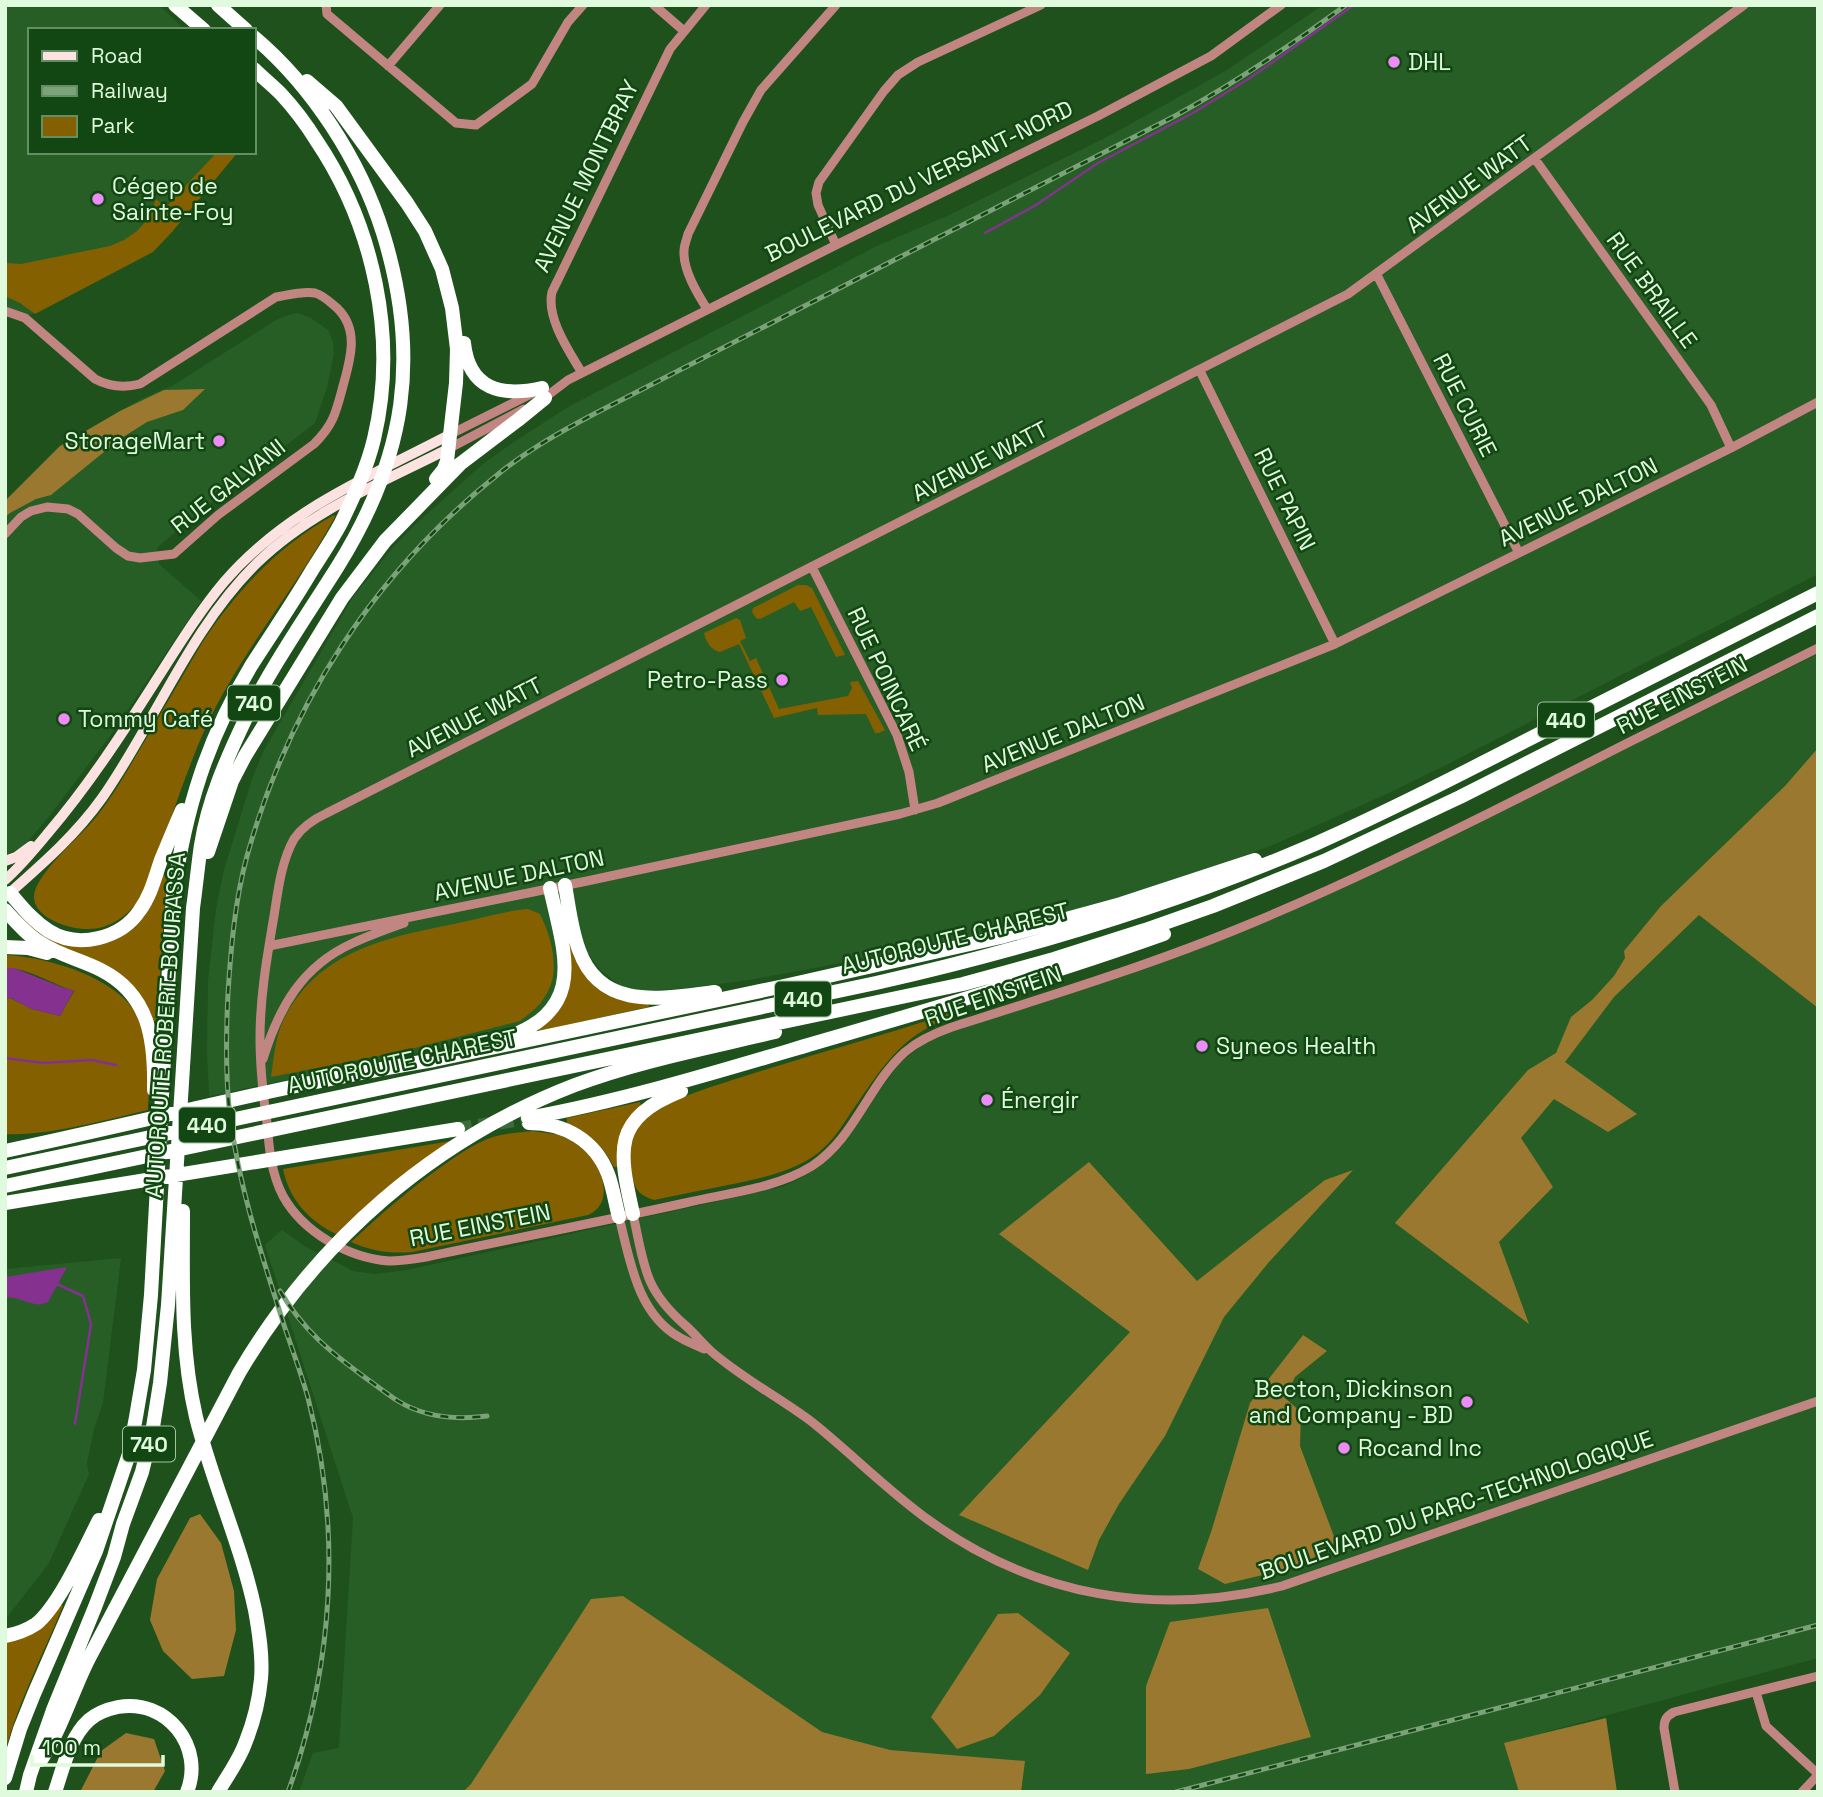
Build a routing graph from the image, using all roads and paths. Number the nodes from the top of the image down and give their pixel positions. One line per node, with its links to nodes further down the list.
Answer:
1 (175, 5): 13 (highway)
2 (187, 5): 14 (highway)
3 (218, 5): 15 (highway)
4 (326, 5): 19 (street)
5 (440, 5): 19 (street)
6 (583, 5): 19 (street)
7 (654, 5): 16 (street)
8 (706, 5): 16 (street, AVENUE MONTBRAY)
9 (836, 5): 25 (street)
10 (1041, 5): 22 (street)
11 (1282, 5): 22 (street, BOULEVARD DU VERSANT-NORD)
12 (1744, 5): 21 (street, AVENUE WATT)
13 (202, 28)
14 (211, 28)
15 (244, 28)
16 (684, 31): 28 (street, AVENUE MONTBRAY)
17 (256, 39): 18 (highway, AUTOROUTE ROBERT-BOURASSA / 740)
18 (274, 54): 23 (highway); 49 (highway, AUTOROUTE ROBERT-BOURASSA / 740)
19 (388, 66)
20 (256, 71): 41 (highway, AUTOROUTE ROBERT-BOURASSA / 740)
21 (1535, 159): 24 (street, AVENUE WATT); 32 (street, RUE BRAILLE)
22 (836, 245): 25 (street, BOULEVARD DU VERSANT-NORD)
23 (442, 269): 29 (highway); 31 (highway)
24 (1377, 275): 27 (street, AVENUE WATT); 35 (street, RUE CURIE)
25 (707, 309): 28 (street, BOULEVARD DU VERSANT-NORD)
26 (5, 311): 34 (street, RUE GALVANI)
27 (1199, 371): 36 (street, AVENUE WATT); 39 (street, RUE PAPIN)
28 (582, 373): 29 (street, BOULEVARD DU VERSANT-NORD)
29 (544, 393): 31 (street, BOULEVARD DU VERSANT-NORD); 33 (highway)
30 (1818, 402): 32 (street, AVENUE DALTON)
31 (449, 442): 33 (highway); 43 (main road, BOULEVARD DU VERSANT-NORD); 47 (main road, BOULEVARD DU VERSANT-NORD)
32 (1731, 448): 35 (street, AVENUE DALTON)
33 (401, 523): 49 (highway)
34 (5, 534)
35 (1519, 553): 39 (street, AVENUE DALTON)
36 (812, 567): 42 (street, RUE POINCARÉ); 52 (street, AVENUE WATT)
37 (1818, 593): 44 (highway, AUTOROUTE CHAREST / 440)
38 (1818, 616): 48 (highway, AUTOROUTE CHAREST / 440)
39 (1335, 644): 42 (street, AVENUE DALTON)
40 (1818, 648): 71 (street, RUE EINSTEIN)
41 (216, 732): 47 (highway); 68 (highway, AUTOROUTE ROBERT-BOURASSA / 740)
42 (915, 810): 46 (street, AVENUE DALTON)
43 (52, 829): 45 (main road); 47 (main road, BOULEVARD DU VERSANT-NORD)
44 (1313, 844): 55 (highway); 65 (highway, AUTOROUTE CHAREST / 440)
45 (5, 861)
46 (557, 887): 51 (street, AVENUE DALTON); 55 (highway); 59 (highway)
47 (6, 889)
48 (1237, 897): 56 (highway, AUTOROUTE CHAREST / 440); 57 (highway)
49 (193, 908): 60 (highway, AUTOROUTE ROBERT-BOURASSA / 740)
50 (5, 911): 54 (highway)
51 (432, 912): 52 (street, AVENUE DALTON); 58 (street)
52 (269, 946): 58 (street, RUE EINSTEIN)
53 (5, 947): 54 (highway)
54 (82, 962): 68 (highway)
55 (841, 973): 59 (highway)
56 (962, 984): 66 (highway, AUTOROUTE CHAREST / 440); 79 (highway)
57 (772, 1056): 71 (highway); 71 (highway)
58 (261, 1067): 71 (street, RUE EINSTEIN)
59 (394, 1067): 61 (highway)
60 (181, 1093): 79 (highway, AUTOROUTE ROBERT-BOURASSA / 740); 84 (highway)
61 (131, 1123): 63 (highway); 64 (highway)
62 (458, 1129): 67 (highway)
63 (5, 1140)
64 (5, 1151)
65 (5, 1168)
66 (5, 1186)
67 (73, 1191): 69 (highway); 70 (highway)
68 (156, 1200): 74 (highway, AUTOROUTE ROBERT-BOURASSA / 740)
69 (5, 1203)
70 (5, 1210)
71 (626, 1215): 72 (street, BOULEVARD DU PARC-TECHNOLOGIQUE); 72 (street, BOULEVARD DU PARC-TECHNOLOGIQUE)
72 (712, 1352): 73 (street, BOULEVARD DU PARC-TECHNOLOGIQUE)
73 (1818, 1401)
74 (116, 1488): 75 (highway); 80 (highway, AUTOROUTE ROBERT-BOURASSA / 740)
75 (5, 1636)
76 (1818, 1676): 77 (street)
77 (1756, 1692): 78 (street); 85 (street)
78 (1818, 1774): 86 (street)
79 (30, 1775): 81 (highway, AUTOROUTE ROBERT-BOURASSA / 740)
80 (5, 1777)
81 (26, 1792)
82 (55, 1792): 83 (highway)
83 (187, 1792)
84 (218, 1792)
85 (1675, 1792)
86 (1802, 1792)

